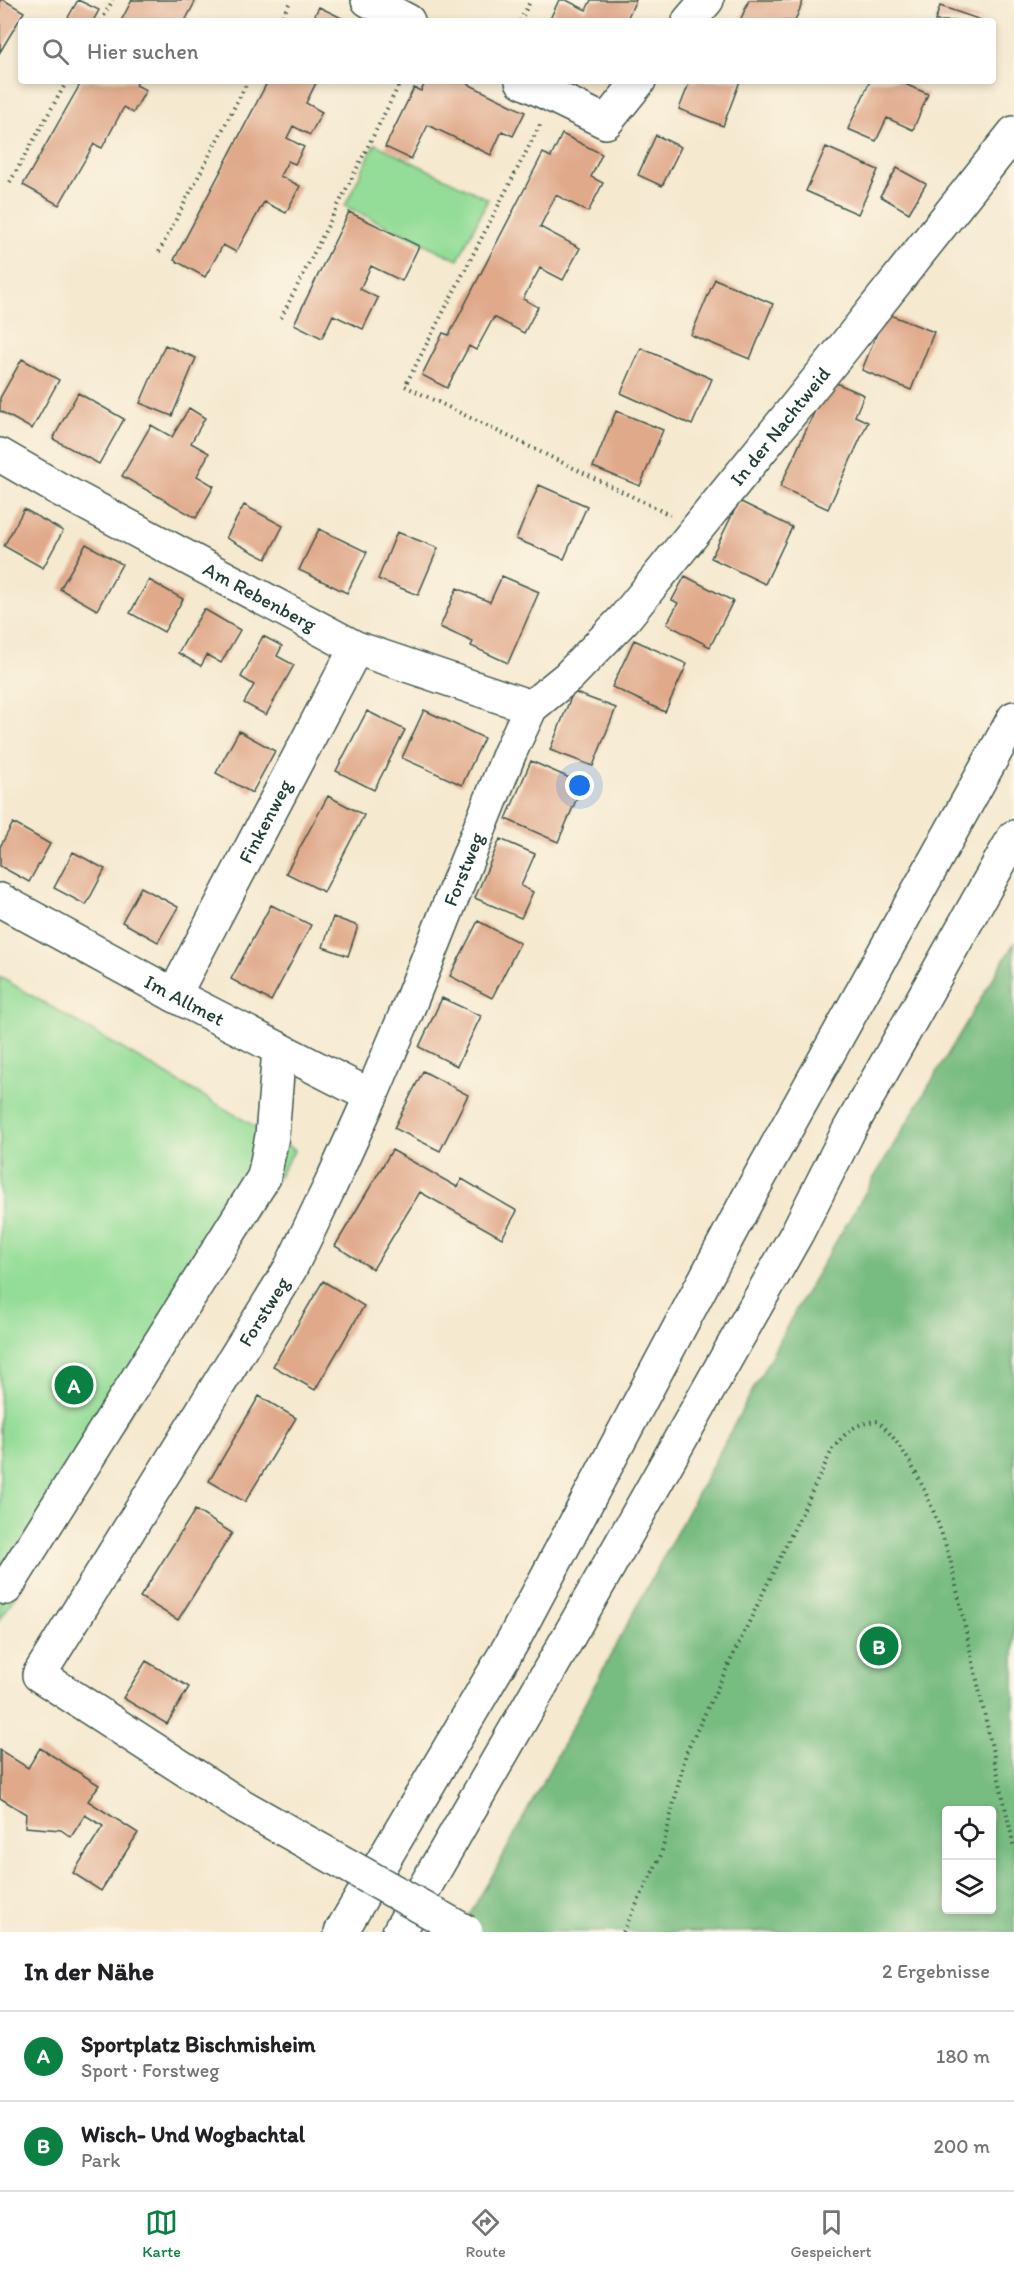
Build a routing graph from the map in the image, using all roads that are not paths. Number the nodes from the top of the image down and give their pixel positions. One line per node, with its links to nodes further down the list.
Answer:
1 (371, 0): 3 (main road)
2 (707, 0): 4 (main road)
3 (403, 18)
4 (692, 18)
5 (528, 84): 6 (main road)
6 (637, 84)
7 (1014, 133): 10 (main road, In der Nachtweid)
8 (0, 455): 9 (main road, Am Rebenberg)
9 (356, 648): 10 (main road, Am Rebenberg); 14 (main road, Finkenweg)
10 (531, 707): 16 (main road, Forstweg)
11 (1014, 718): 18 (main road)
12 (1014, 837): 19 (main road)
13 (0, 900): 14 (main road, Im Allmet)
14 (174, 995): 15 (main road, Im Allmet)
15 (279, 1049): 16 (main road, Im Allmet); 17 (main road)
16 (371, 1096): 20 (main road, Forstweg, bridge)
17 (0, 1585)
18 (341, 1932)
19 (399, 1932)
20 (466, 1932)

